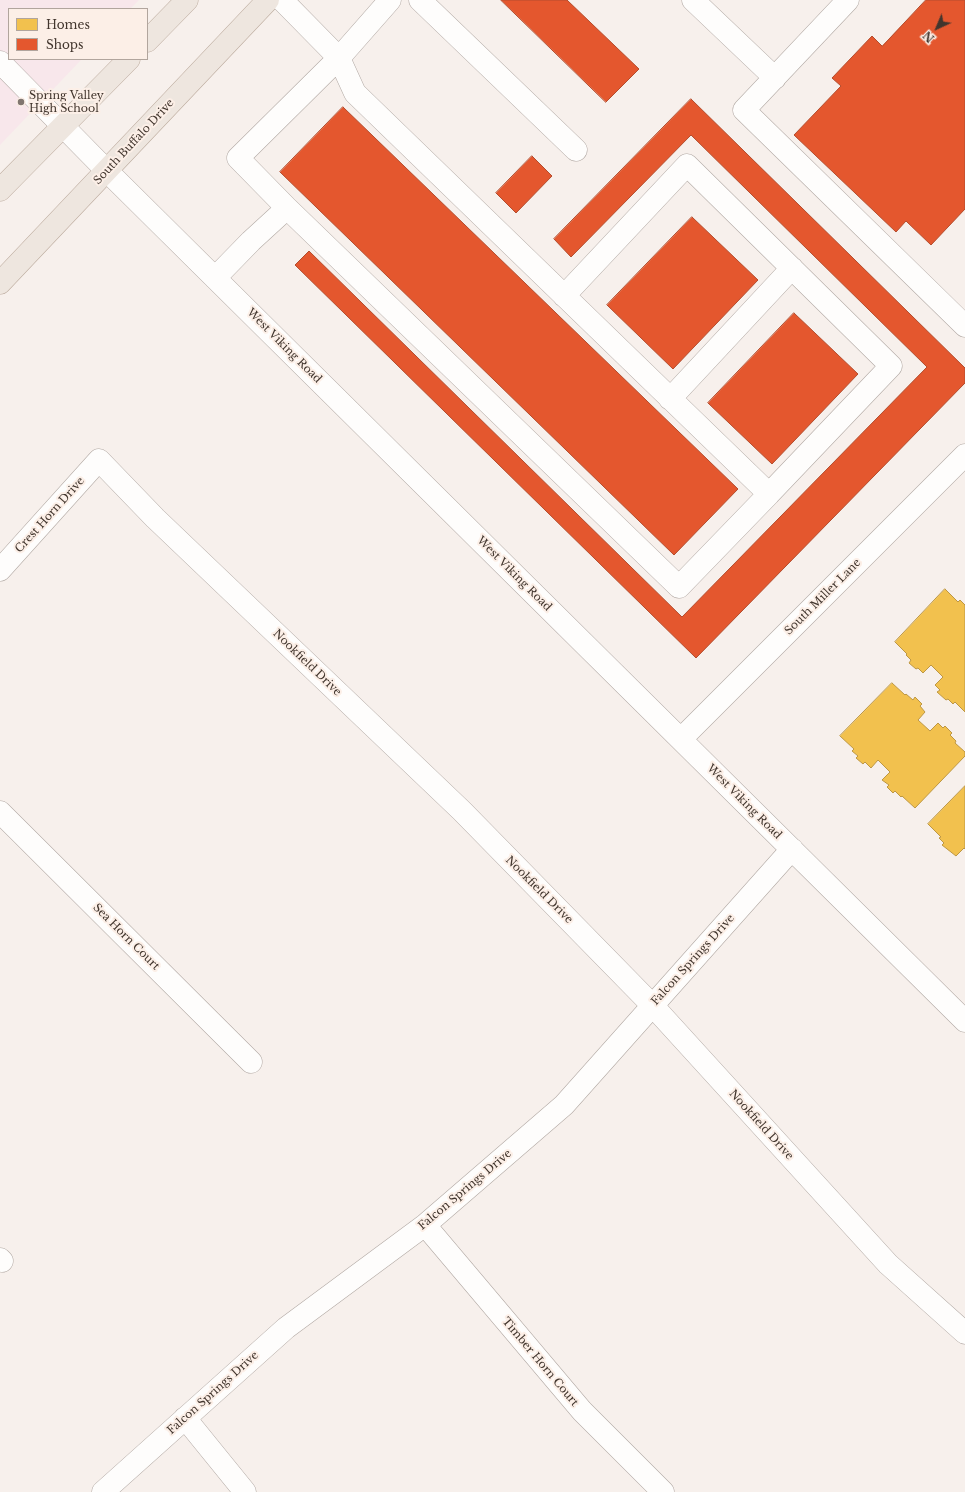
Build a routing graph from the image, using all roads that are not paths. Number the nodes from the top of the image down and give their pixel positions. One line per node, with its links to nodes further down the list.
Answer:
1 (187, 0): 8 (main road)
2 (268, 0): 15 (main road, South Buffalo Drive)
3 (282, 0): 9 (street)
4 (390, 0): 9 (street)
5 (420, 0): 14 (street)
6 (693, 0): 12 (street)
7 (848, 0): 12 (street)
8 (148, 40)
9 (339, 58): 17 (street); 21 (street)
10 (129, 60): 13 (main road)
11 (0, 62): 13 (street, West Viking Road)
12 (775, 78): 22 (street)
13 (63, 127): 15 (street, West Viking Road); 16 (main road)
14 (576, 150)
15 (107, 171): 19 (street, West Viking Road); 20 (main road, South Buffalo Drive)
16 (0, 190)
17 (287, 208): 19 (street); 26 (street)
18 (792, 268): 21 (street); 23 (street); 26 (street)
19 (215, 278): 28 (street, West Viking Road)
20 (0, 283)
21 (564, 296): 23 (street)
22 (965, 326)
23 (670, 399): 26 (street)
24 (965, 455): 28 (street, South Miller Lane)
25 (99, 460): 27 (street, Crest Horn Drive); 31 (street, Nookfield Drive)
26 (769, 494)
27 (0, 570)
28 (681, 739): 30 (street, West Viking Road)
29 (0, 812): 33 (street, Sea Horn Court)
30 (792, 849): 31 (street, Falcon Springs Drive); 32 (street, West Viking Road)
31 (653, 1006): 34 (street, Falcon Springs Drive); 35 (street, Nookfield Drive)
32 (965, 1021)
33 (251, 1062)
34 (425, 1225): 36 (street, Falcon Springs Drive); 39 (street, Timber Horn Court)
35 (965, 1333)
36 (185, 1418): 37 (street, Falcon Springs Drive); 38 (street)
37 (103, 1492)
38 (245, 1492)
39 (663, 1492)

